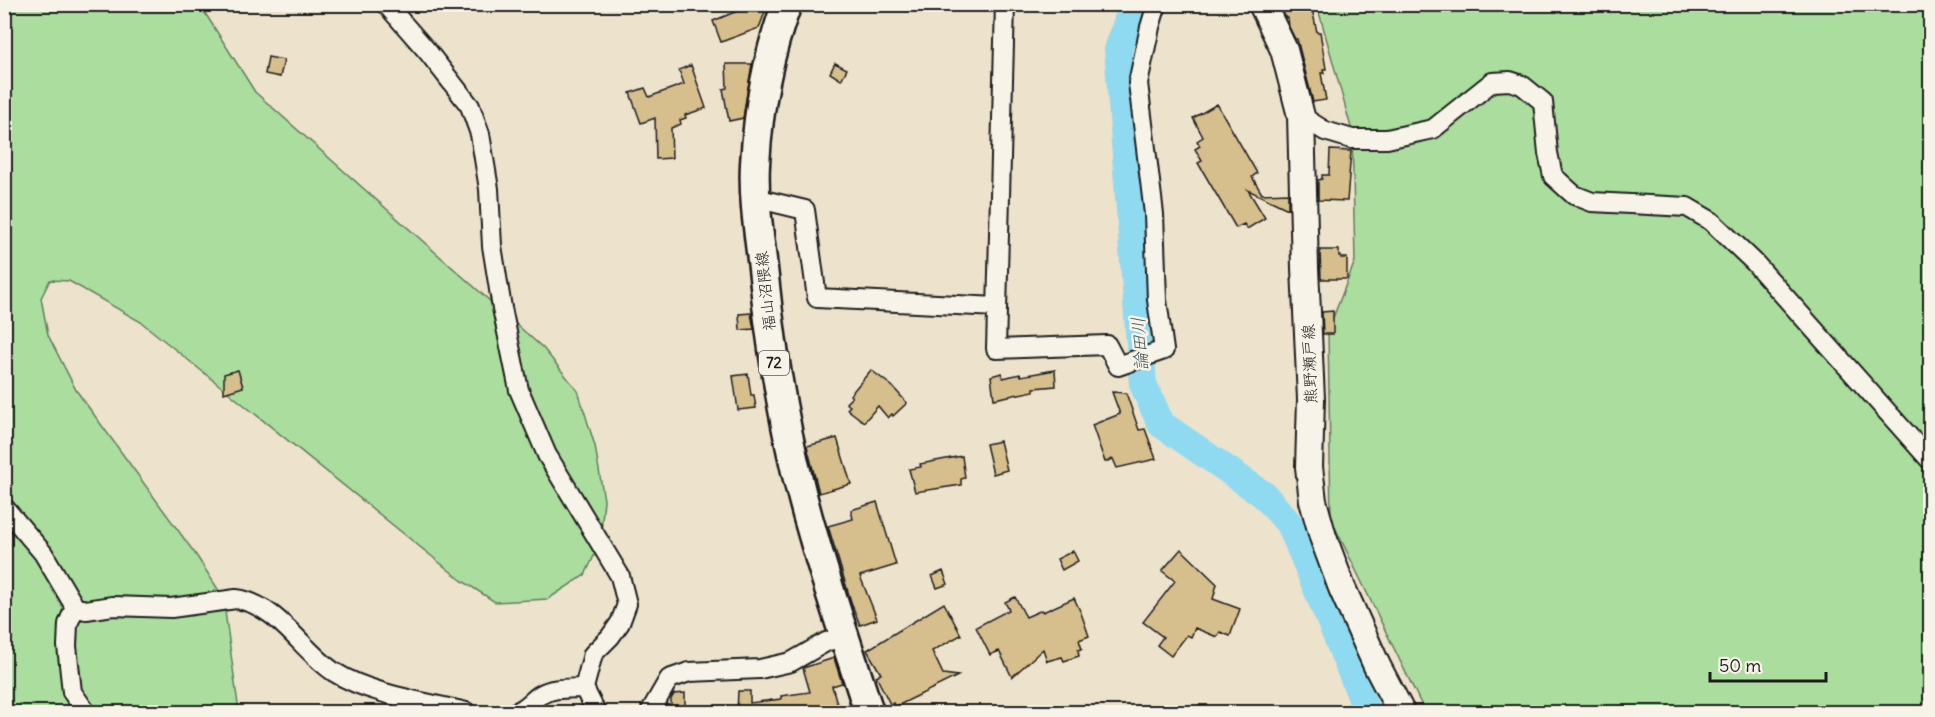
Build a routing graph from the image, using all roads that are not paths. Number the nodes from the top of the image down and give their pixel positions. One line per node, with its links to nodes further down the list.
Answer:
1 (386, 4): 13 (street)
2 (788, 4): 7 (main road, 福山沼隈線 / 72)
3 (1005, 4): 8 (street)
4 (1157, 4): 8 (street)
5 (1262, 4): 6 (main road, 熊野瀬戸線)
6 (1301, 116): 9 (street); 20 (main road, 熊野瀬戸線)
7 (755, 198): 8 (street); 12 (main road, 福山沼隈線 / 72)
8 (997, 307)
9 (1930, 460)
10 (4, 507): 11 (street)
11 (75, 607): 14 (street); 15 (street)
12 (845, 636): 18 (street); 19 (main road, 福山沼隈線 / 72)
13 (584, 688): 16 (street); 17 (street)
14 (86, 712)
15 (466, 712)
16 (516, 712)
17 (596, 712)
18 (650, 712)
19 (869, 712)
20 (1401, 712)

